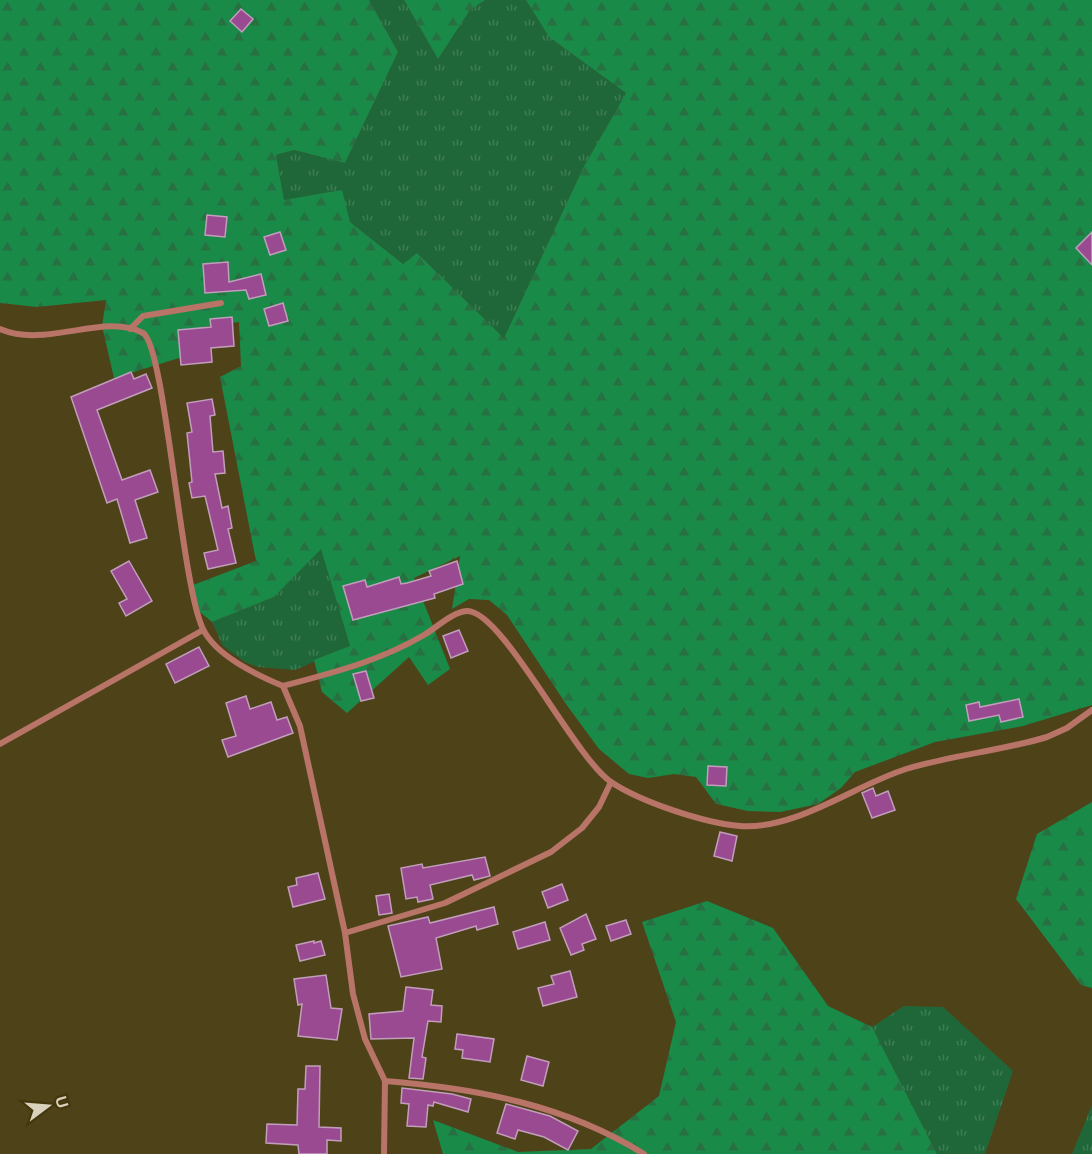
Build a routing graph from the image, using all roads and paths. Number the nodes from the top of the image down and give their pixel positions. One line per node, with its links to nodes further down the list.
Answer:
1 (221, 303): 3 (street)
2 (0, 329): 3 (street)
3 (130, 329): 4 (street)
4 (203, 630): 5 (street); 7 (street)
5 (284, 686): 8 (street); 9 (street)
6 (1092, 710): 8 (street)
7 (0, 744)
8 (611, 782): 9 (street)
9 (345, 933): 10 (street)
10 (385, 1081): 11 (street); 12 (street)
11 (384, 1154)
12 (644, 1154)

